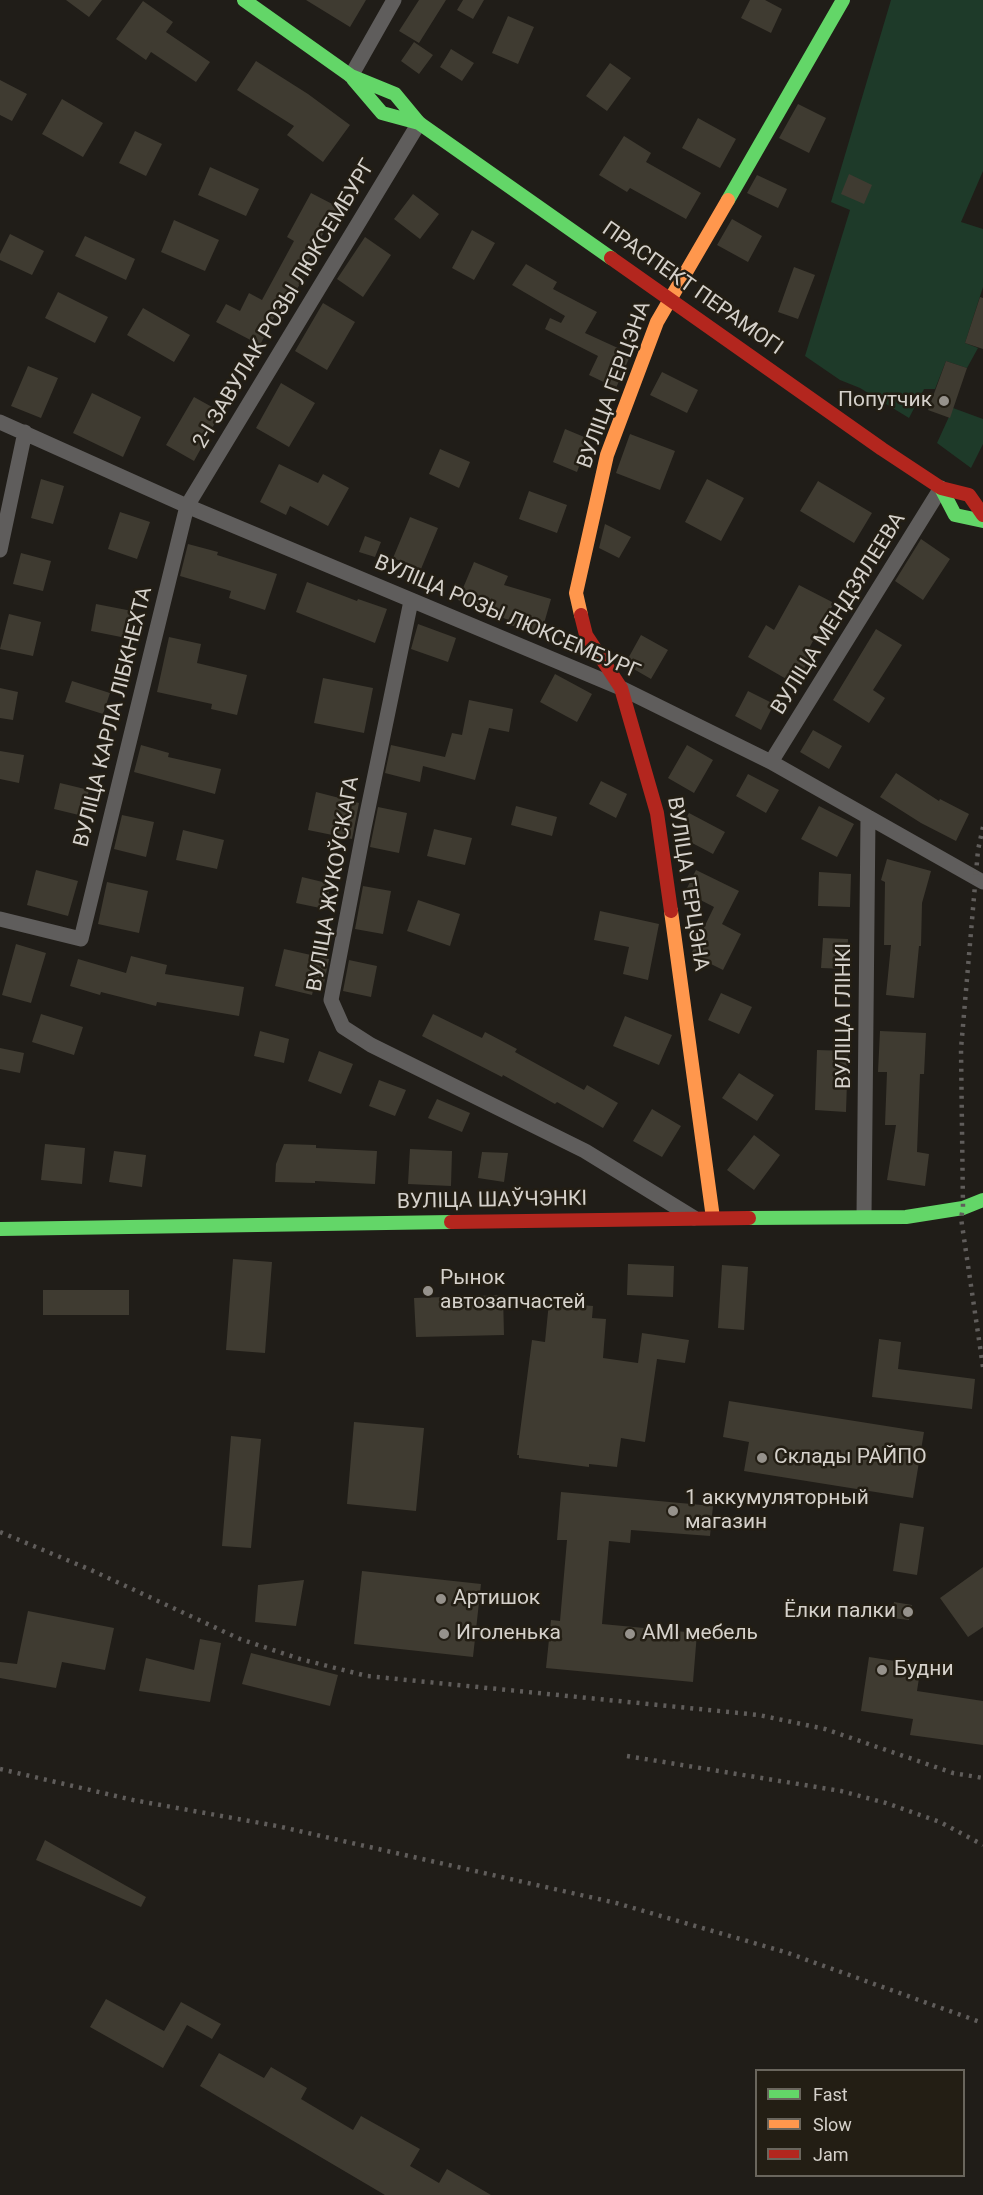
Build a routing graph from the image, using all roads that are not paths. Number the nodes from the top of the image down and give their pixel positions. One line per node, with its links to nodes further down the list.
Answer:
1 (244, 0): 4 (main road, ПРАСПЕКТ ПЕРАМОГІ)
2 (394, 0): 4 (street)
3 (843, 0): 6 (main road, ВУЛІЦА ГЕРЦЭНА)
4 (351, 76): 5 (main road, ПРАСПЕКТ ПЕРАМОГІ); 5 (main road, ПРАСПЕКТ ПЕРАМОГІ)
5 (419, 123): 6 (main road, ПРАСПЕКТ ПЕРАМОГІ); 10 (street, 2-І ЗАВУЛАК РОЗЫ ЛЮКСЕМБУРГ)
6 (670, 299): 9 (main road, ПРАСПЕКТ ПЕРАМОГІ); 15 (main road, ВУЛІЦА ГЕРЦЭНА)
7 (0, 422): 8 (street, ВУЛІЦА РОЗЫ ЛЮКСЕМБУРГ)
8 (25, 432): 10 (street, ВУЛІЦА РОЗЫ ЛЮКСЕМБУРГ); 13 (street)
9 (941, 488): 11 (main road, ПРАСПЕКТ ПЕРАМОГІ); 12 (main road, ПРАСПЕКТ ПЕРАМОГІ); 16 (street, ВУЛІЦА МЕНДЗЯЛЕЕВА)
10 (187, 506): 14 (street, ВУЛІЦА РОЗЫ ЛЮКСЕМБУРГ); 19 (street, ВУЛІЦА КАРЛА ЛІБКНЕХТА)
11 (983, 515)
12 (983, 521)
13 (0, 550)
14 (411, 601): 15 (street, ВУЛІЦА РОЗЫ ЛЮКСЕМБУРГ); 22 (street, ВУЛІЦА ЖУКОЎСКАГА)
15 (621, 688): 16 (street, ВУЛІЦА РОЗЫ ЛЮКСЕМБУРГ); 23 (main road, ВУЛІЦА ГЕРЦЭНА)
16 (771, 762): 17 (street, ВУЛІЦА РОЗЫ ЛЮКСЕМБУРГ)
17 (868, 817): 18 (street, ВУЛІЦА РОЗЫ ЛЮКСЕМБУРГ); 21 (street, ВУЛІЦА ГЛІНКІ)
18 (983, 882)
19 (0, 919)
20 (983, 1200): 21 (main road, ВУЛІЦА ШАЎЧЭНКІ)
21 (864, 1216): 23 (main road, ВУЛІЦА ШАЎЧЭНКІ)
22 (694, 1218): 23 (main road, ВУЛІЦА ШАЎЧЭНКІ); 24 (main road, ВУЛІЦА ШАЎЧЭНКІ)
23 (713, 1218)
24 (0, 1229)

